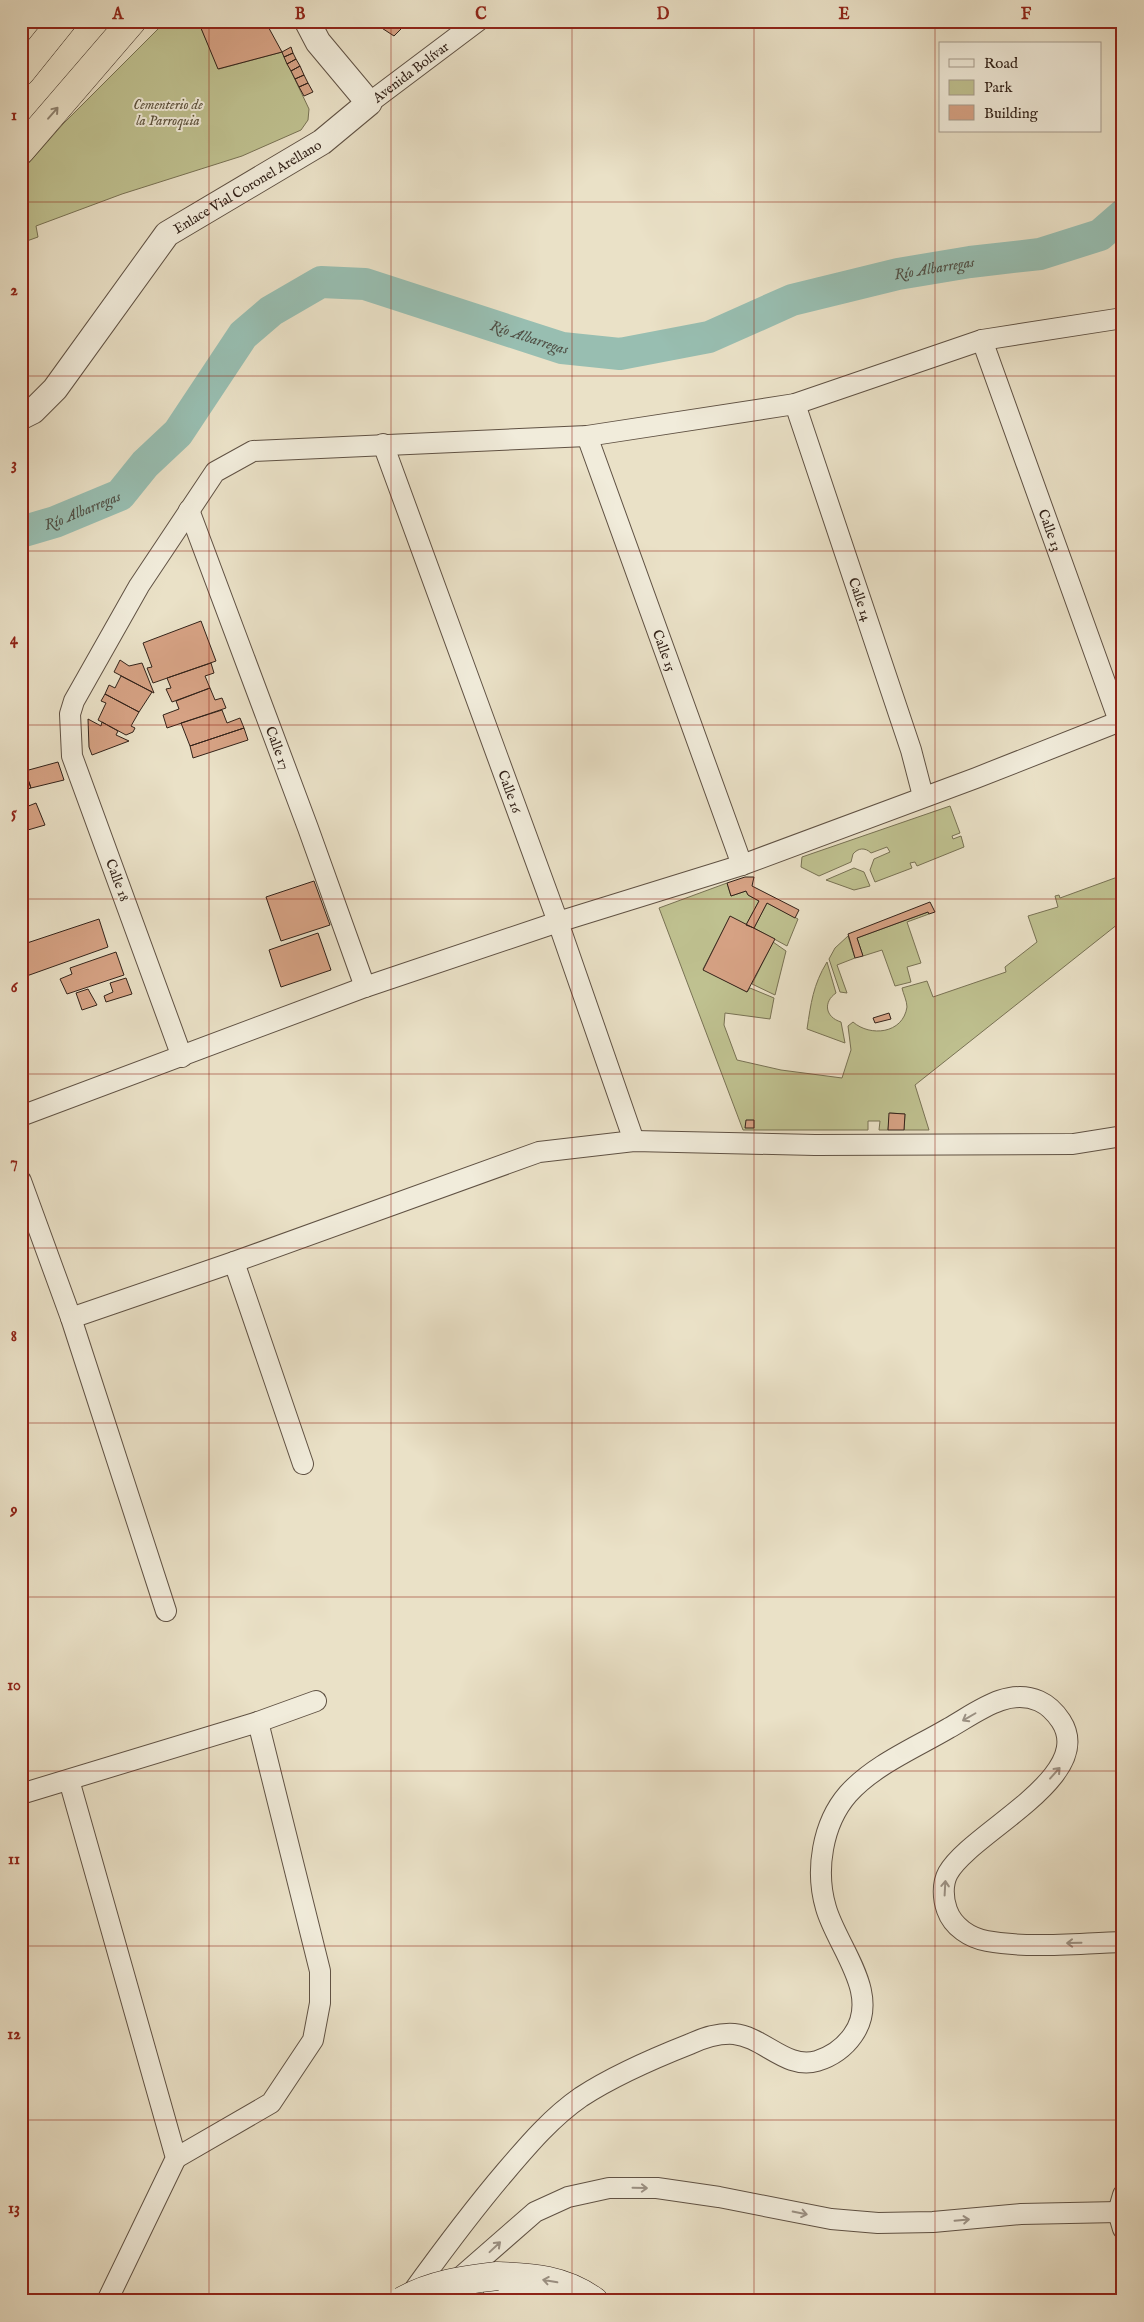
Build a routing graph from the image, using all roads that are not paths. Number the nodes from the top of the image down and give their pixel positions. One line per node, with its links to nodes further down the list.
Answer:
1 (62, 21): 7 (highway)
2 (74, 21): 7 (highway)
3 (132, 21): 8 (highway)
4 (150, 21): 8 (highway)
5 (307, 21): 9 (street)
6 (478, 21): 9 (street, Avenida Bolívar)
7 (30, 62)
8 (89, 72): 10 (highway, one-way to 8)
9 (369, 103): 14 (street, Enlace Vial Coronel Arellano)
10 (21, 150)
11 (1123, 318): 12 (street)
12 (982, 340): 13 (street); 18 (street, Calle 13)
13 (795, 404): 15 (street); 19 (street, Calle 14)
14 (21, 417)
15 (587, 436): 16 (street); 20 (street, Calle 15)
16 (382, 444): 17 (street); 21 (street, Calle 16)
17 (188, 510): 22 (street, Calle 17); 23 (street, Calle 18)
18 (1121, 721): 19 (street)
19 (924, 796): 20 (street)
20 (742, 865): 21 (street)
21 (558, 922): 22 (street); 26 (street, Calle 16)
22 (365, 987): 23 (street)
23 (182, 1057): 24 (street)
24 (21, 1116)
25 (1123, 1136): 26 (street)
26 (634, 1141): 28 (street)
27 (21, 1180): 29 (street)
28 (234, 1262): 29 (street); 30 (street)
29 (71, 1318): 31 (street)
30 (303, 1464)
31 (166, 1611)
32 (316, 1700): 33 (street)
33 (258, 1722): 34 (street); 37 (street)
34 (69, 1780): 35 (street); 37 (street)
35 (21, 1794)
36 (1123, 1942): 40 (street, one-way to 40)
37 (176, 2158): 41 (street)
38 (1121, 2212): 40 (street, one-way to 38)
39 (496, 2292): 40 (main road, bridge); 42 (main road); 43 (main road, one-way to 39)
40 (414, 2299)
41 (107, 2301)
42 (532, 2301)
43 (594, 2301)

